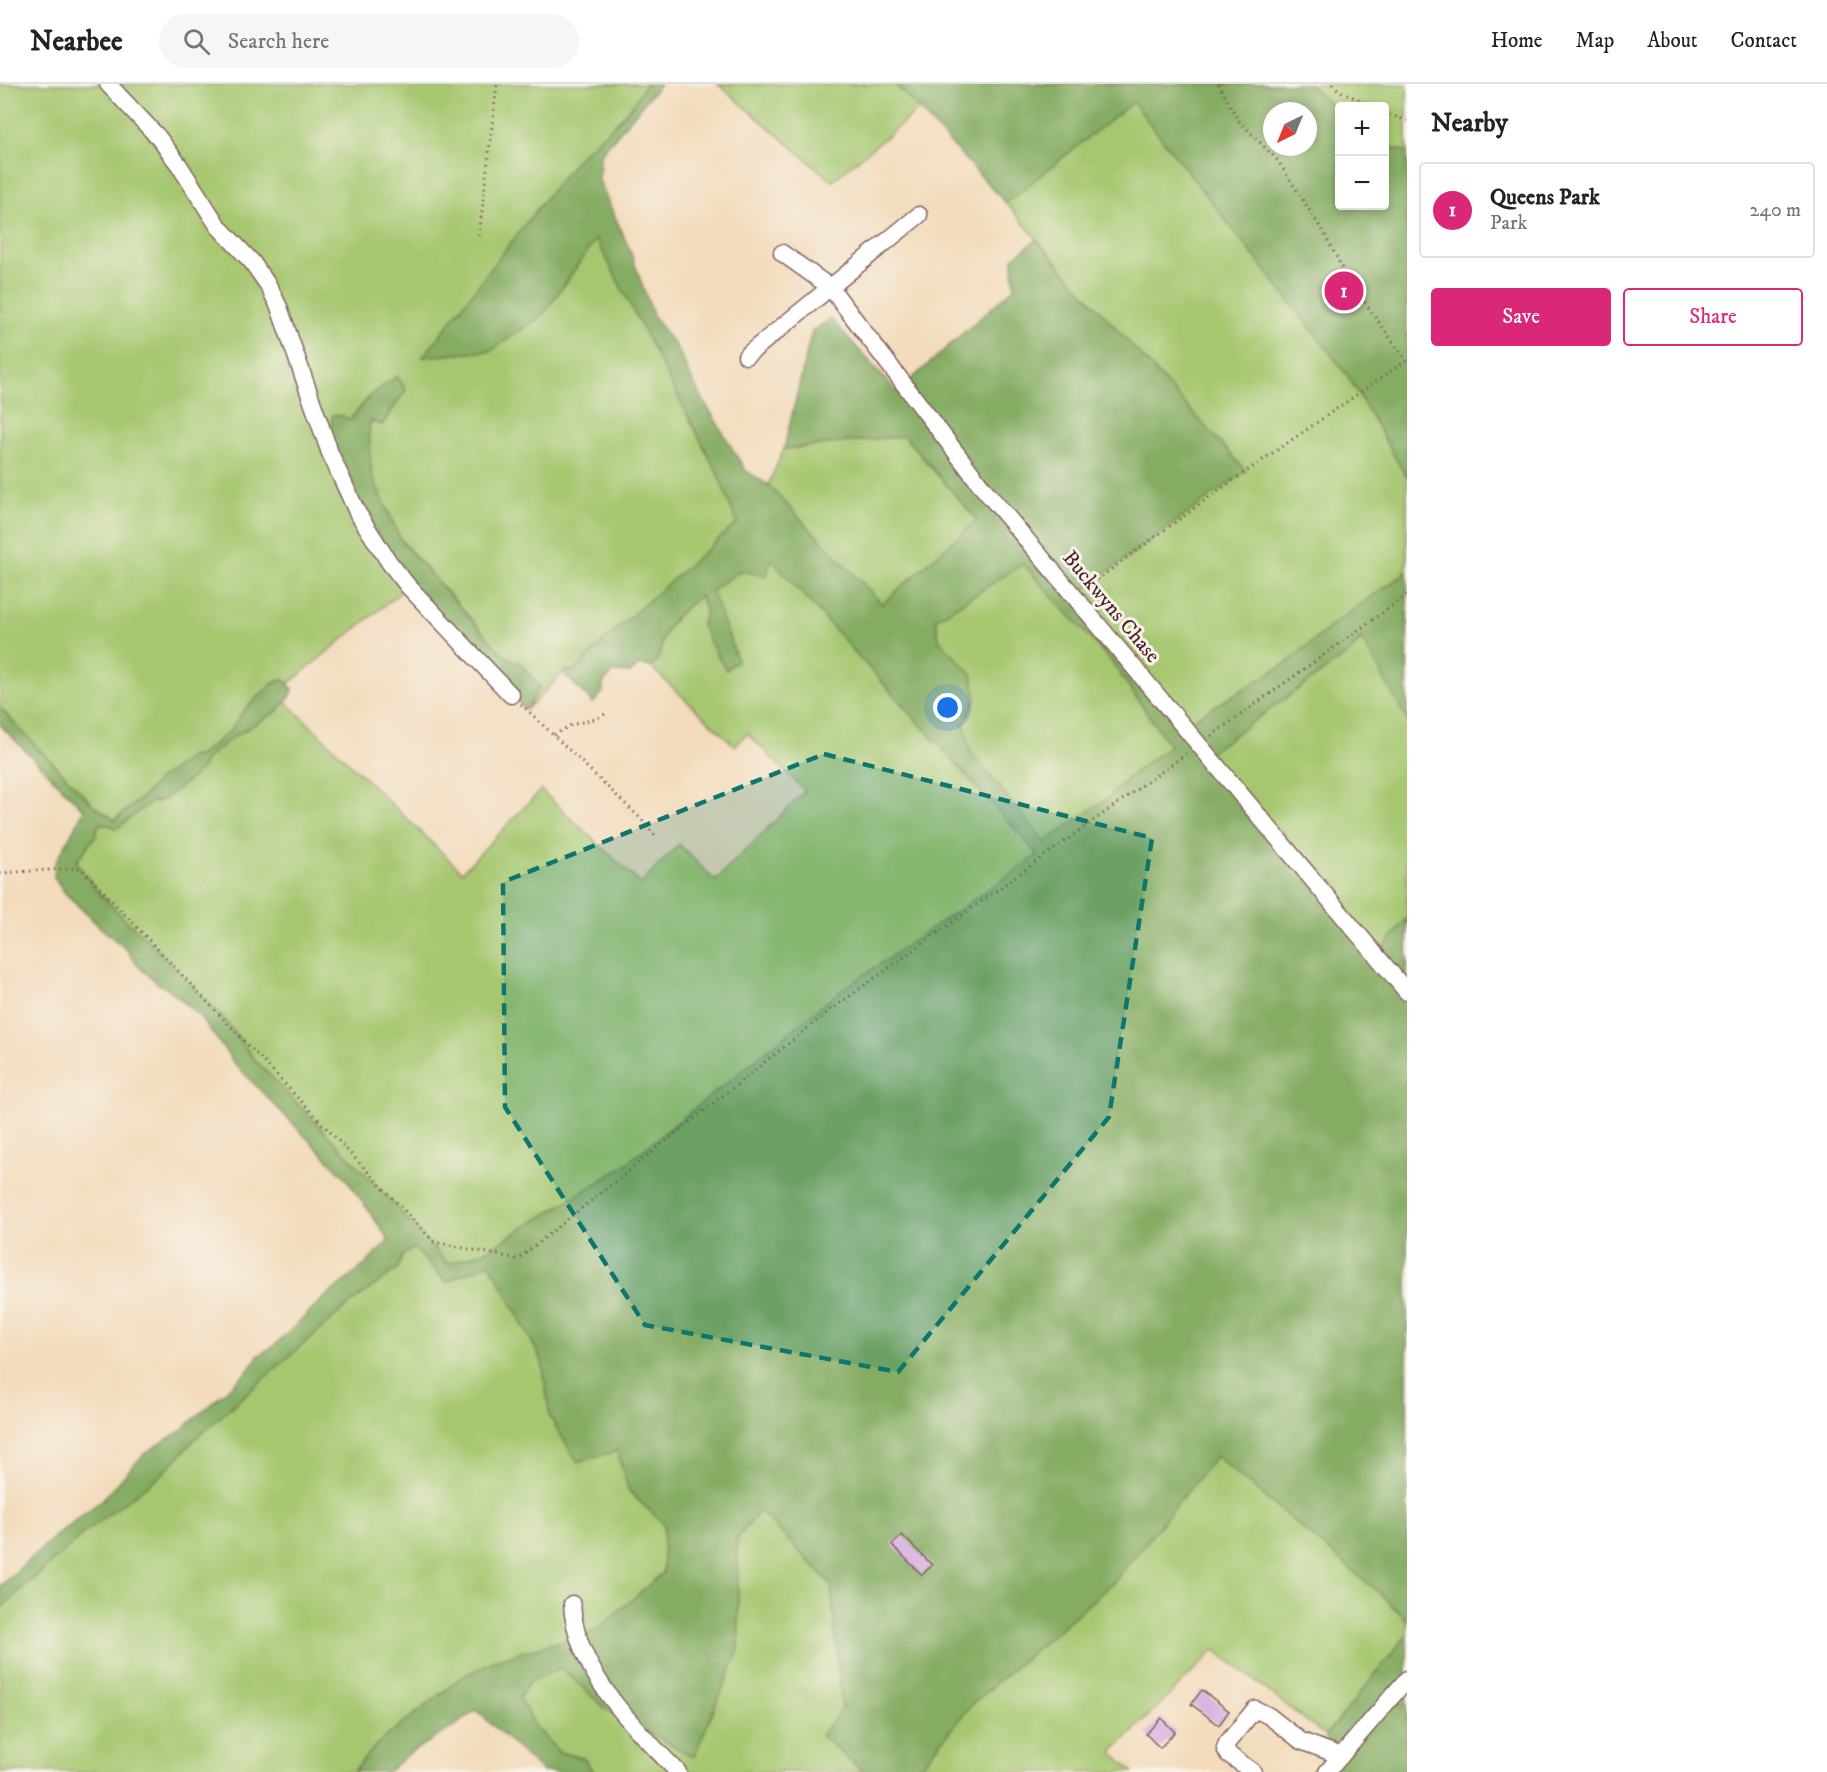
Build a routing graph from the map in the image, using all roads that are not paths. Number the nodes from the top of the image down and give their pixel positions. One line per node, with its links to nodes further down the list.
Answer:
1 (108, 84): 6 (lane)
2 (919, 216): 4 (lane)
3 (782, 253): 4 (lane, Buckwyns Chase)
4 (830, 287): 5 (lane); 7 (lane, Buckwyns Chase)
5 (746, 356)
6 (511, 695)
7 (1407, 992)
8 (572, 1604): 11 (lane)
9 (1407, 1679): 10 (lane)
10 (1341, 1756): 12 (lane); 13 (lane)
11 (678, 1772)
12 (1253, 1772)
13 (1327, 1772)

